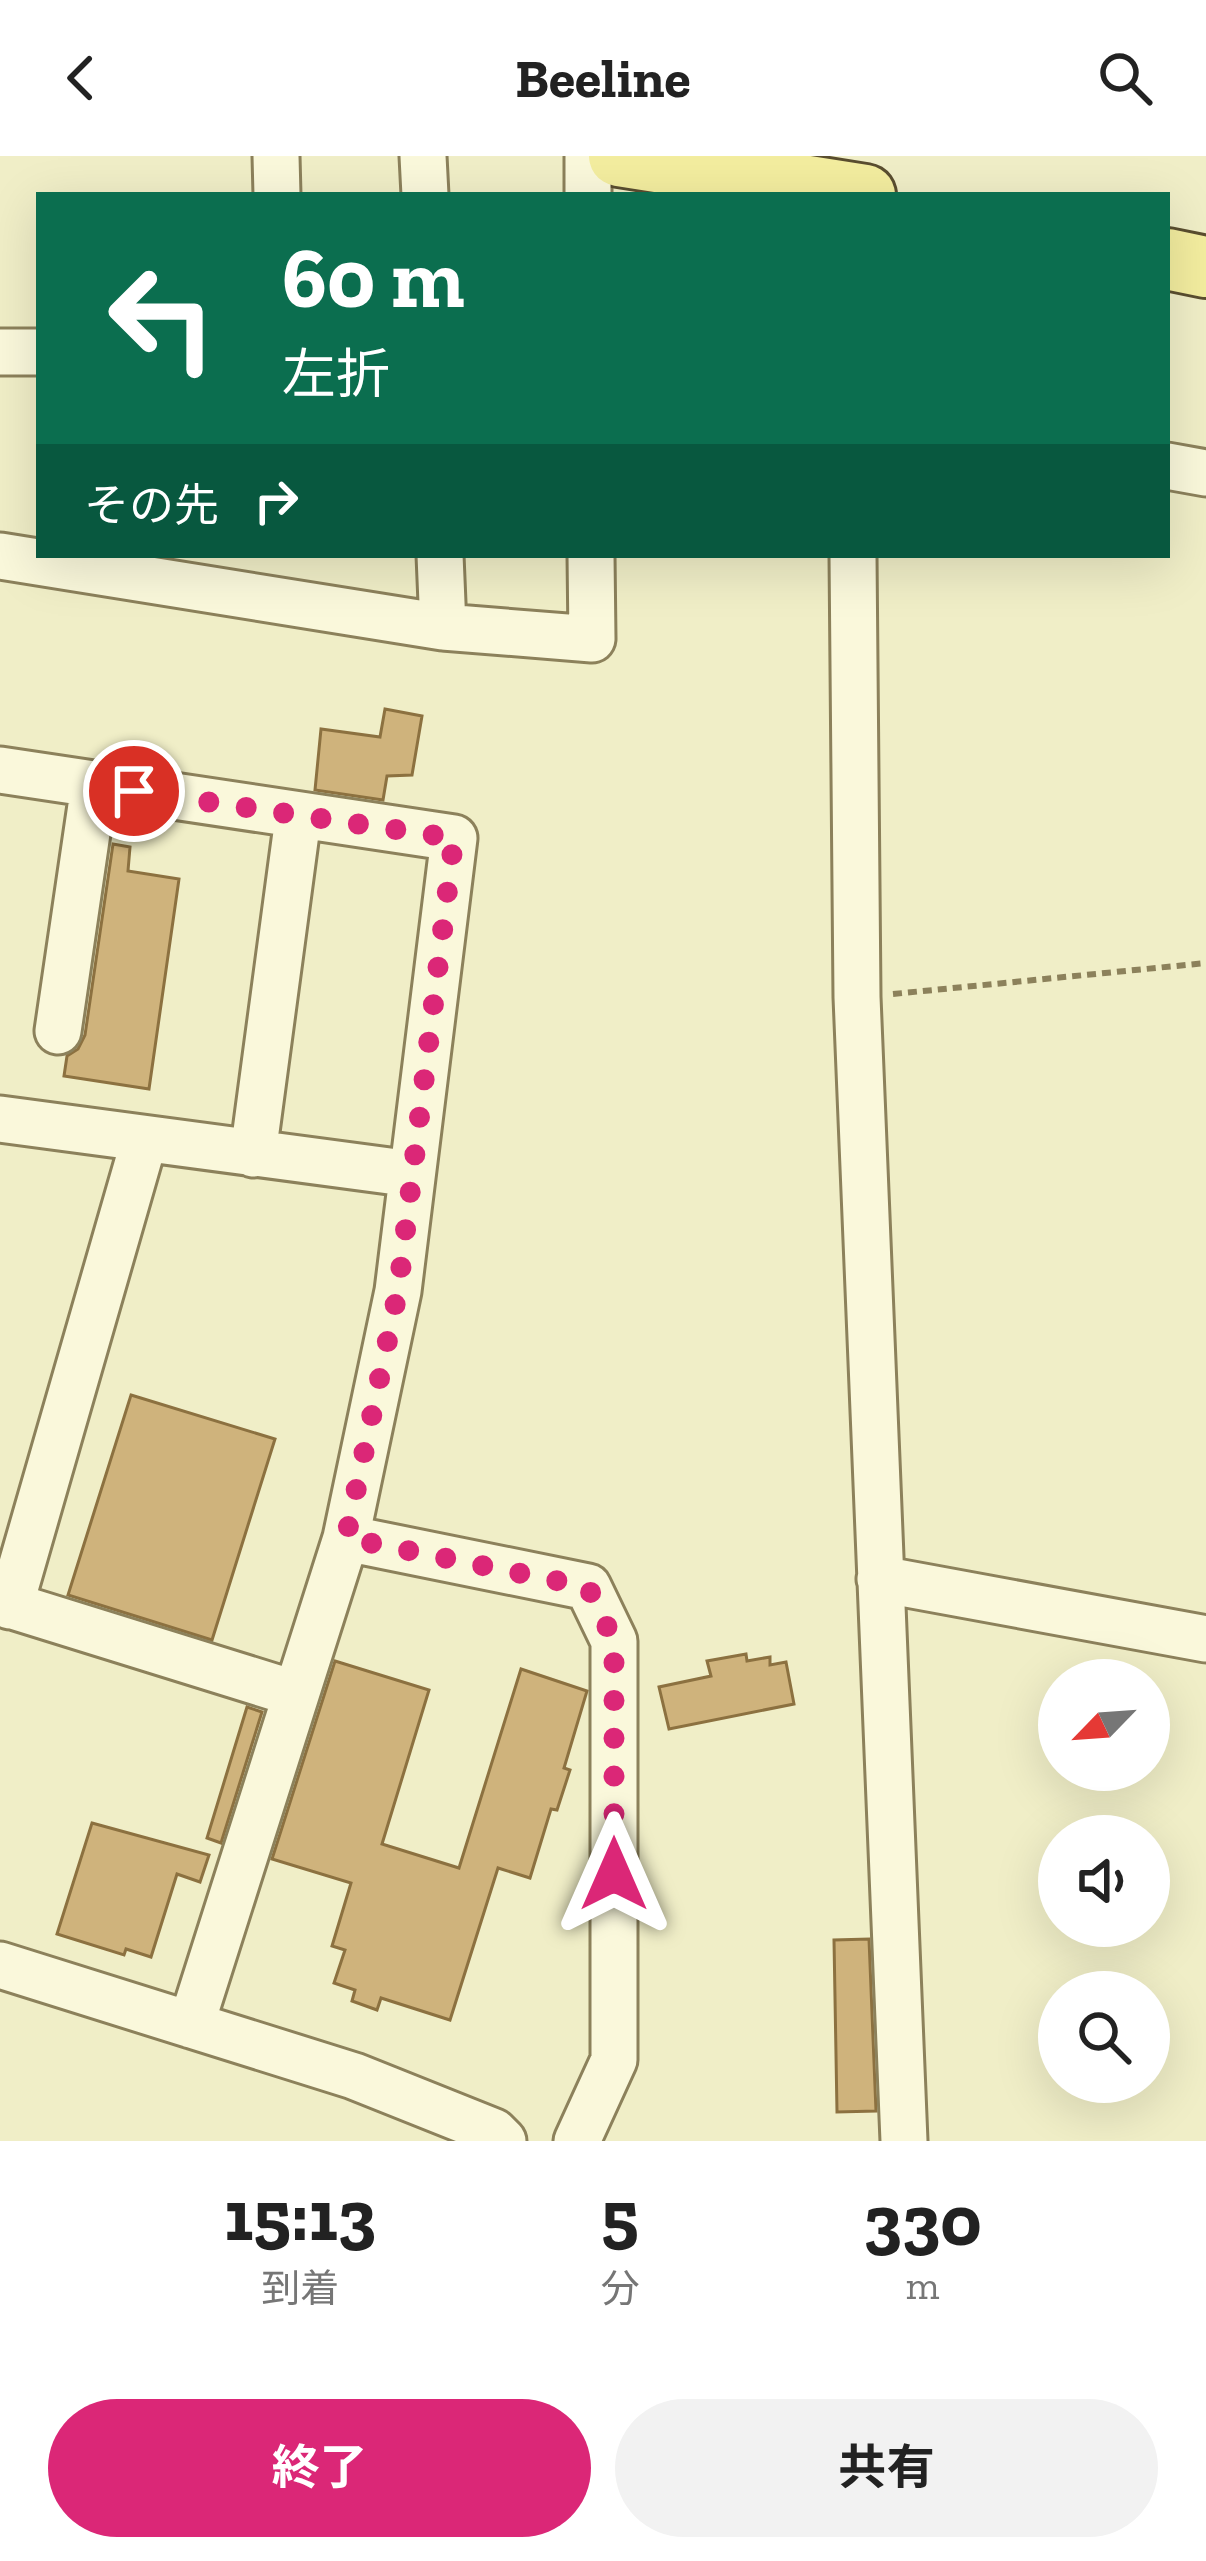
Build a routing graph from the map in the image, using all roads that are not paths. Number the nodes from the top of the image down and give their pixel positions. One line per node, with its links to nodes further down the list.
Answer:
1 (276, 156): 5 (street)
2 (423, 156): 6 (street)
3 (588, 156): 7 (street)
4 (620, 156): 8 (main road)
5 (277, 192)
6 (425, 192)
7 (588, 192)
8 (846, 192)
9 (1170, 260): 10 (main road)
10 (1206, 267)
11 (0, 352): 12 (street)
12 (36, 352)
13 (1170, 467): 14 (street)
14 (1206, 473)
15 (0, 556): 19 (street)
16 (440, 558): 19 (street)
17 (591, 558): 19 (street)
18 (853, 558): 29 (street)
19 (442, 627)
20 (2, 782): 21 (street)
21 (94, 785): 22 (street); 23 (street)
22 (298, 818): 26 (street); 27 (street)
23 (58, 1031)
24 (0, 1119): 25 (street)
25 (144, 1141): 26 (street); 30 (street)
26 (253, 1154): 27 (street)
27 (412, 1174): 28 (street)
28 (346, 1538): 32 (street); 36 (street)
29 (880, 1579): 31 (street); 37 (street)
30 (5, 1604): 32 (street)
31 (1206, 1640)
32 (293, 1693): 34 (street)
33 (0, 1965): 34 (street)
34 (191, 2025): 35 (street)
35 (503, 2141)
36 (578, 2141)
37 (904, 2141)

